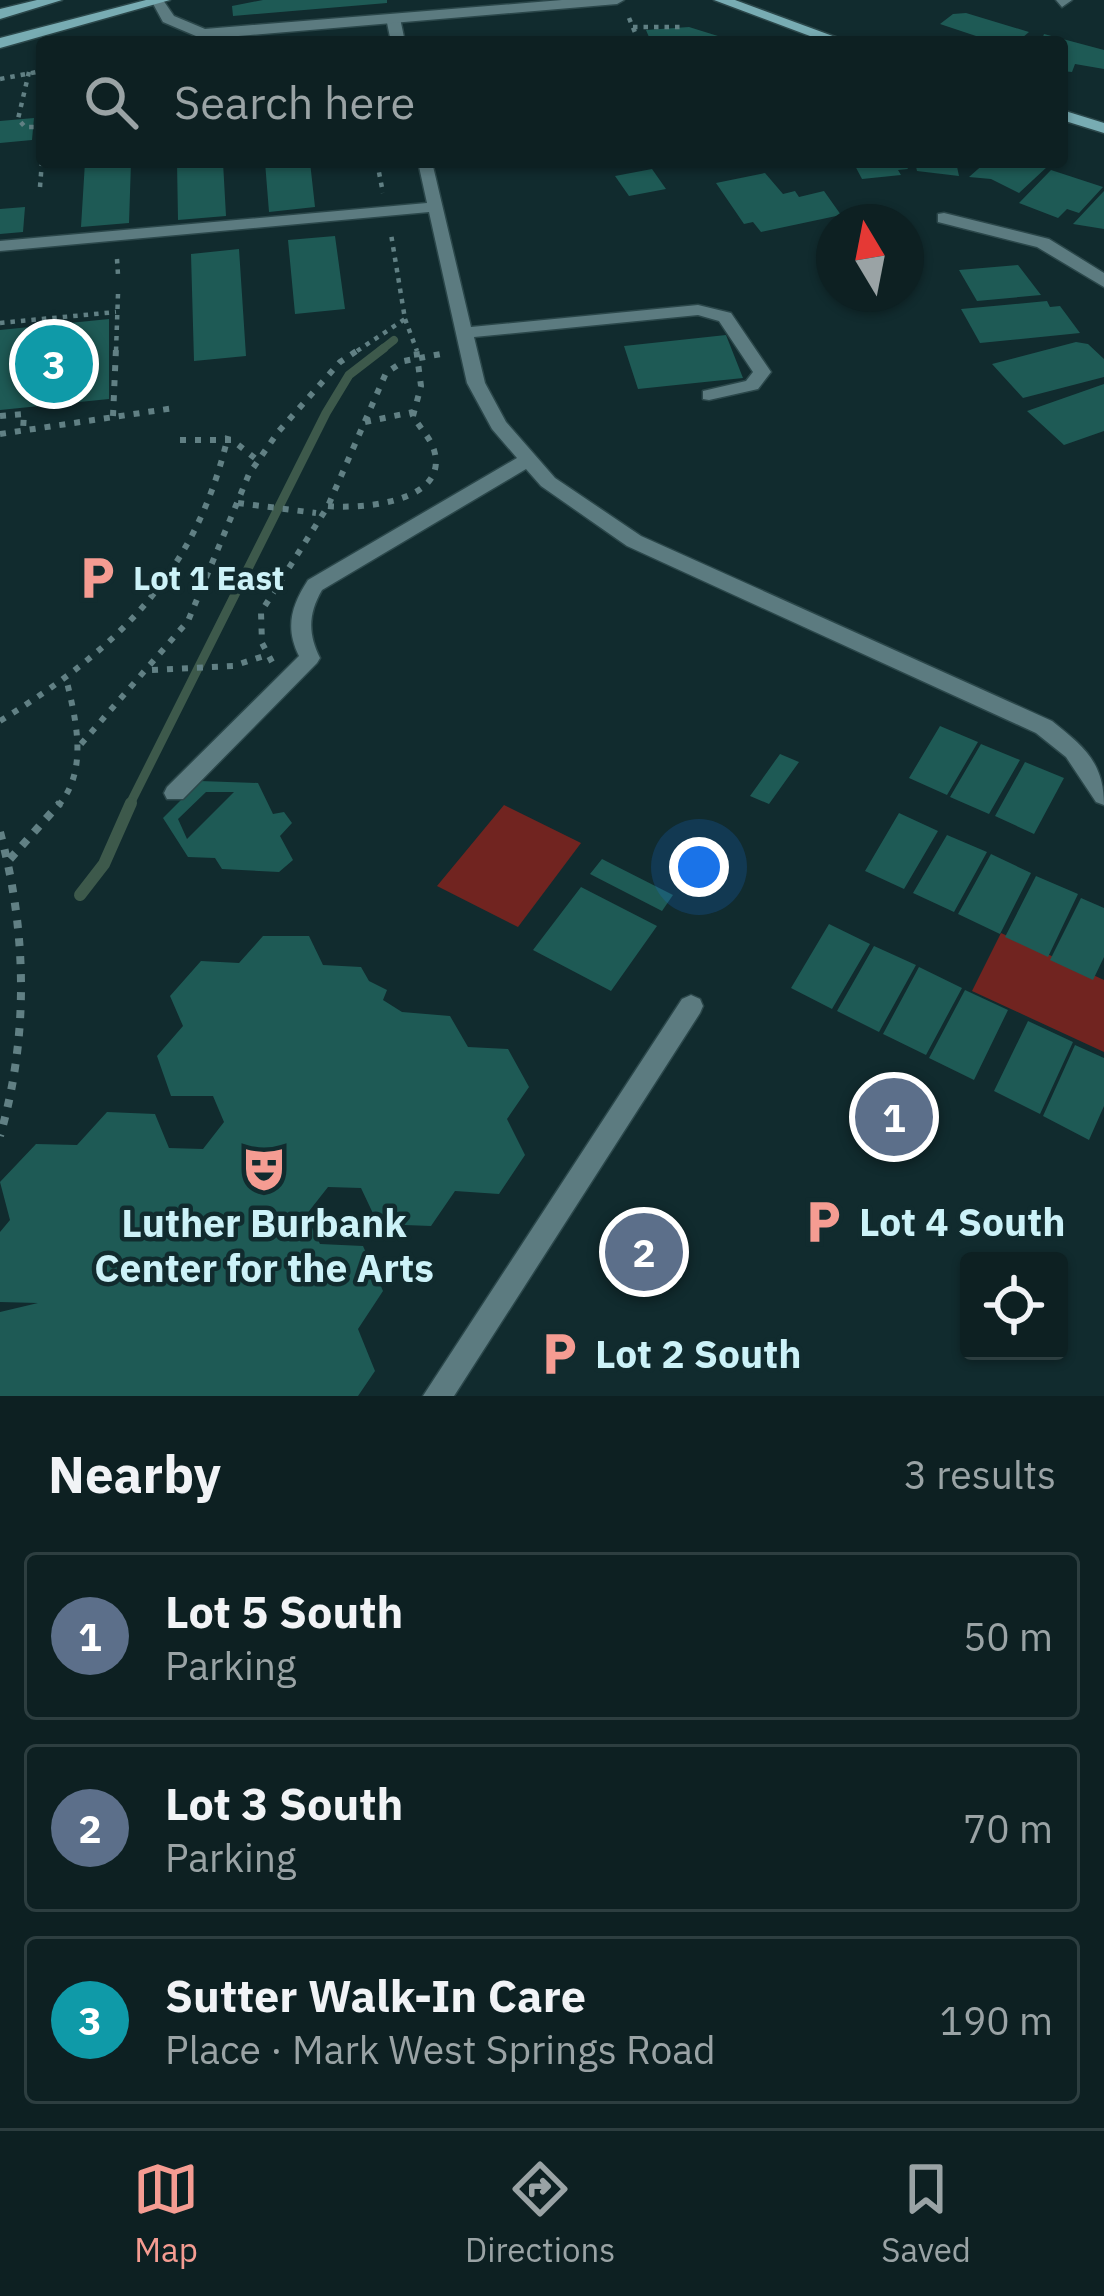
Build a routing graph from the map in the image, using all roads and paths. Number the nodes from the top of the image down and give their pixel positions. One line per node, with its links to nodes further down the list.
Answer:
1 (55, 0): 6 (main road)
2 (721, 0): 12 (main road)
3 (160, 1): 7 (street); 13 (main road)
4 (554, 3): 5 (street); 7 (street)
5 (621, 5): 8 (path)
6 (0, 14)
7 (393, 18): 10 (lane)
8 (633, 27): 9 (path); 11 (path)
9 (684, 27)
10 (397, 36)
11 (637, 36)
12 (824, 36)
13 (0, 44)
14 (36, 71): 15 (path)
15 (29, 72): 16 (path); 18 (path)
16 (0, 79)
17 (1068, 117): 19 (main road)
18 (36, 128)
19 (1104, 128)
20 (41, 168): 23 (path)
21 (378, 168): 24 (path)
22 (426, 168): 25 (lane)
23 (40, 187)
24 (384, 202)
25 (435, 207): 28 (lane); 36 (lane)
26 (944, 218): 31 (street)
27 (388, 222): 34 (path)
28 (0, 246)
29 (117, 256): 30 (path)
30 (118, 275)
31 (1104, 281)
32 (118, 294): 33 (path)
33 (117, 312): 35 (path); 42 (path)
34 (405, 319): 37 (path); 48 (path)
35 (0, 323)
36 (464, 341): 37 (path); 38 (lane); 49 (lane)
37 (414, 358): 40 (path); 43 (path)
38 (709, 395)
39 (174, 407): 42 (path)
40 (413, 412): 43 (path); 52 (path)
41 (0, 416): 44 (path)
42 (113, 416): 44 (path)
43 (365, 422): 50 (path)
44 (23, 430): 45 (path)
45 (0, 434)
46 (228, 436): 47 (path); 48 (path); 56 (path)
47 (180, 440)
48 (257, 460): 51 (path)
49 (526, 461): 59 (lane); 60 (lane)
50 (332, 494)
51 (238, 502): 53 (path); 55 (path)
52 (328, 506)
53 (316, 513)
54 (267, 655): 55 (path)
55 (149, 670): 58 (path)
56 (66, 678): 57 (path); 58 (path)
57 (0, 721)
58 (81, 744): 62 (path)
59 (176, 793)
60 (1104, 796)
61 (0, 832): 62 (path)
62 (9, 859): 64 (path)
63 (692, 1006): 65 (lane)
64 (0, 1136)
65 (437, 1396)

